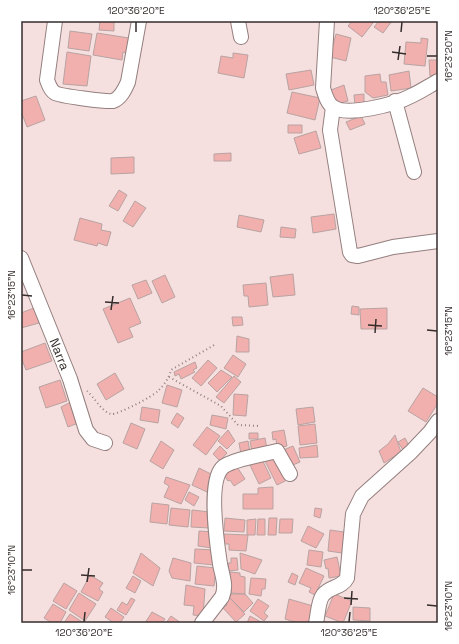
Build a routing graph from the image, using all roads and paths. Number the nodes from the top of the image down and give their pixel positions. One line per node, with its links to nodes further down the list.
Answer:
1 (55, 21): 2 (street)
2 (139, 21)
3 (238, 21): 5 (street)
4 (327, 21): 8 (street)
5 (241, 37)
6 (438, 81): 7 (street)
7 (395, 101): 8 (street); 9 (street)
8 (332, 107): 10 (street)
9 (414, 172)
10 (438, 241)
11 (21, 258): 14 (street, Narra)
12 (216, 344): 13 (path)
13 (169, 377): 14 (path); 16 (path)
14 (70, 379): 17 (street, Narra)
15 (438, 421): 20 (street)
16 (260, 426)
17 (105, 443)
18 (290, 474): 19 (street)
19 (202, 623)
20 (316, 623)

